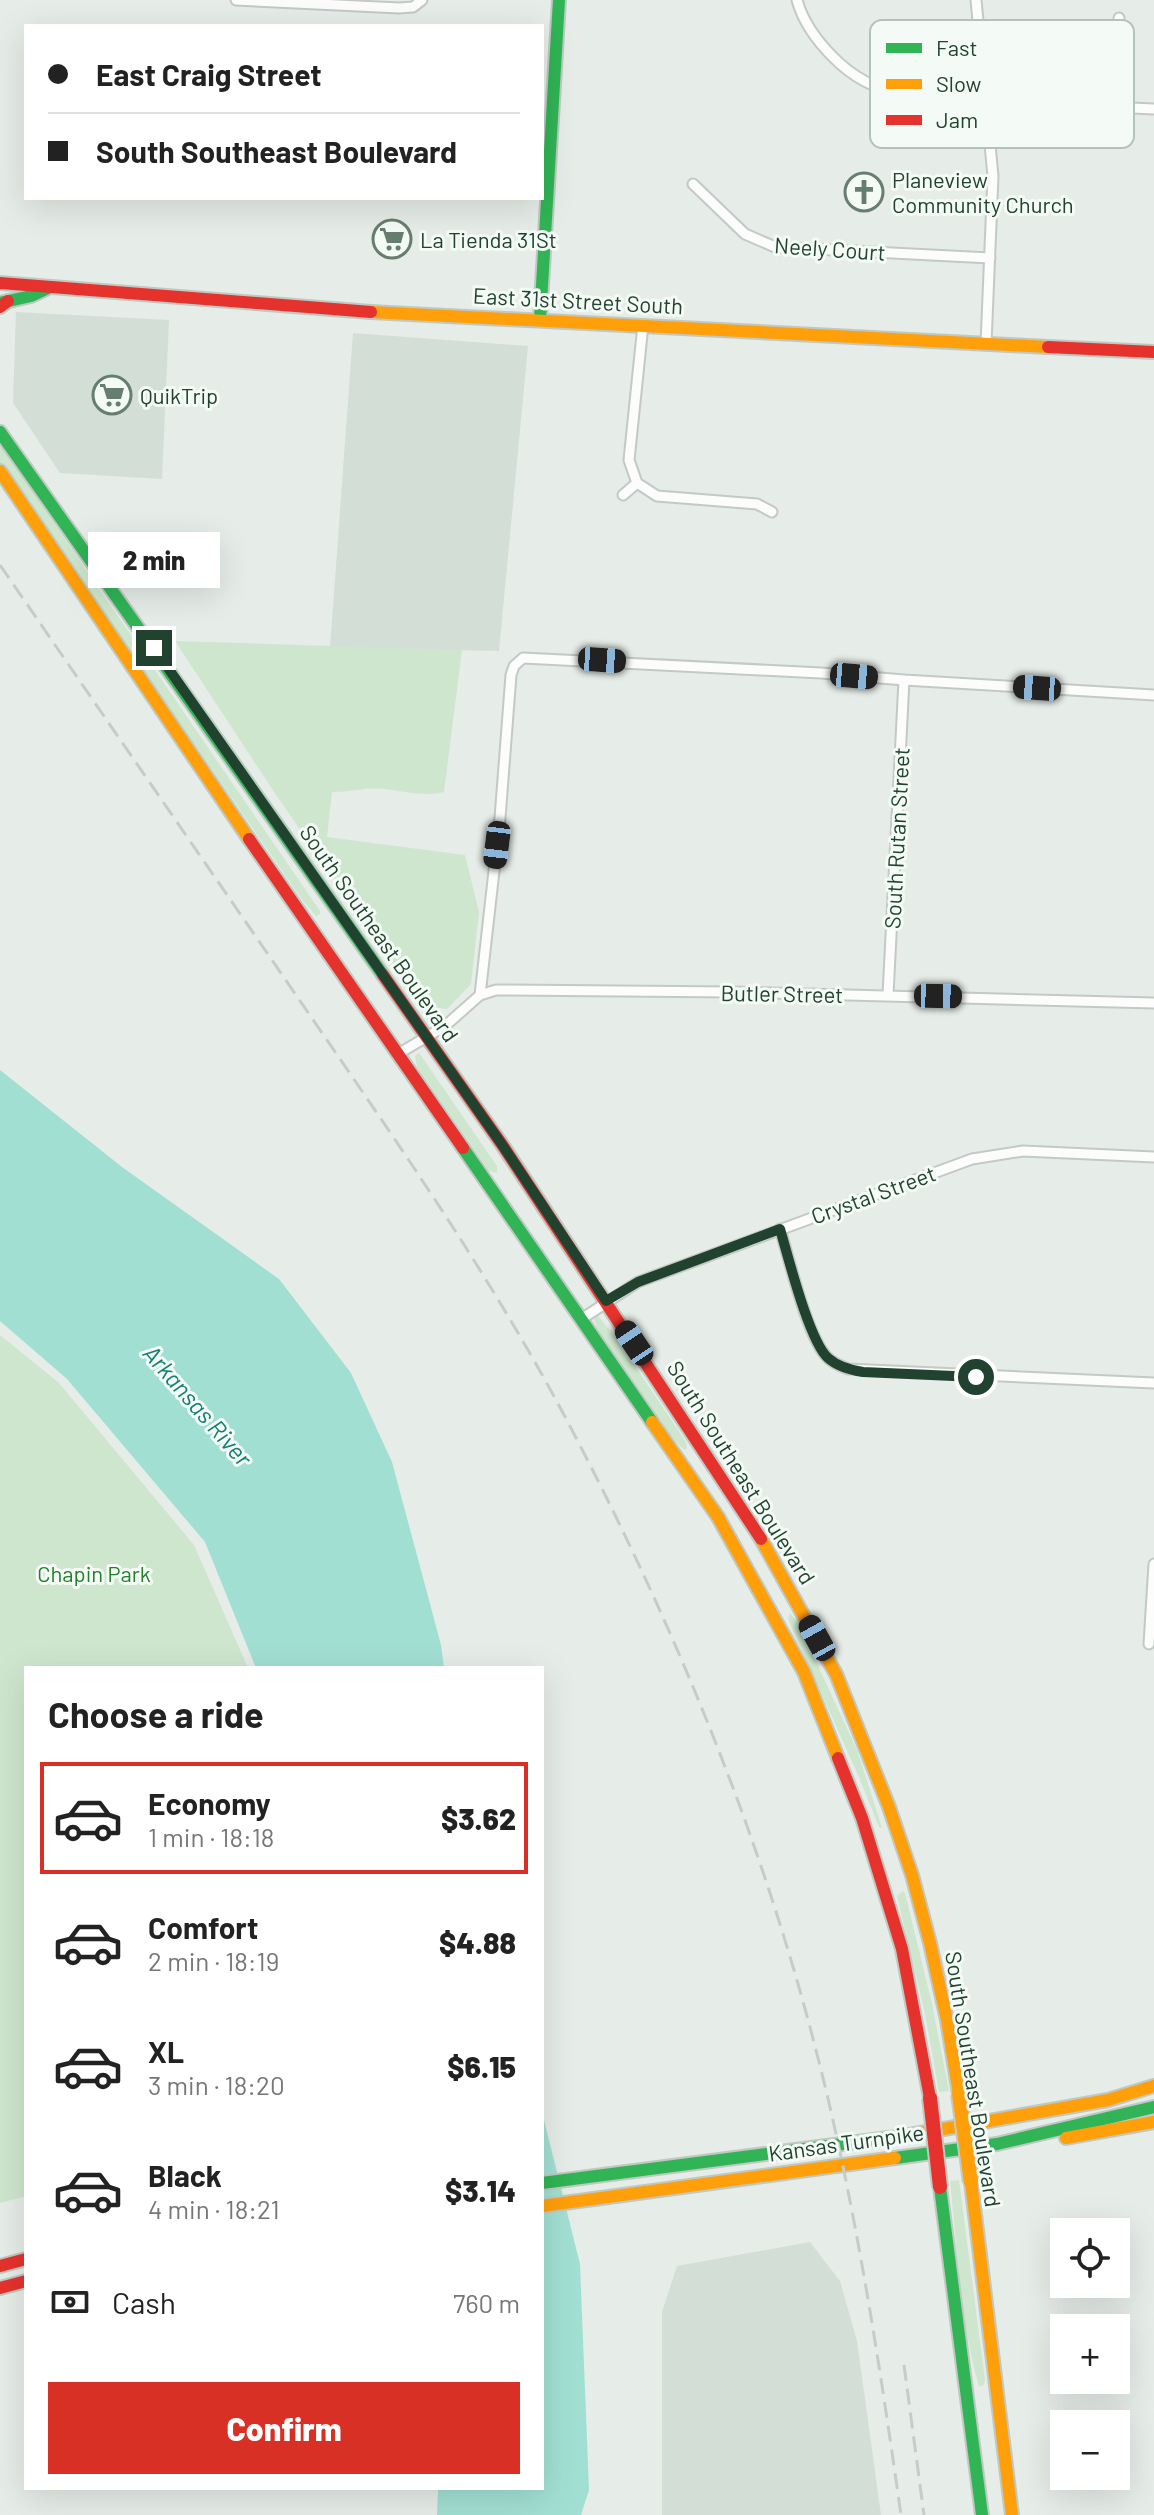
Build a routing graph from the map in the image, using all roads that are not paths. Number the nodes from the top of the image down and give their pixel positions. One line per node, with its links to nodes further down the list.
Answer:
1 (236, 0): 2 (street)
2 (422, 0)
3 (559, 0): 16 (main road)
4 (797, 0): 7 (street)
5 (976, 0): 6 (street)
6 (978, 20)
7 (870, 85)
8 (1134, 108): 9 (street)
9 (1154, 109)
10 (990, 148): 12 (street)
11 (693, 184): 12 (street, Neely Court)
12 (990, 258): 18 (street)
13 (0, 283): 14 (main road, East 31st Street South)
14 (50, 287): 15 (main road); 16 (main road, East 31st Street South)
15 (3, 304)
16 (540, 319): 17 (main road, East 31st Street South)
17 (643, 325): 18 (main road, East 31st Street South); 22 (street)
18 (986, 344): 19 (main road, East 31st Street South)
19 (1154, 352)
20 (0, 432): 30 (main road, South Southeast Boulevard)
21 (0, 471): 31 (main road, South Southeast Boulevard)
22 (637, 483): 23 (street); 24 (street)
23 (623, 495)
24 (772, 512)
25 (904, 680): 26 (street); 27 (street); 28 (street, South Rutan Street)
26 (1154, 695)
27 (480, 995): 28 (street, Butler Street); 30 (street)
28 (888, 995): 29 (street, Butler Street)
29 (1154, 1003)
30 (426, 1037): 31 (street); 34 (main road, South Southeast Boulevard)
31 (398, 1054): 35 (main road, South Southeast Boulevard)
32 (1154, 1157): 33 (street, Crystal Street)
33 (780, 1229): 34 (street, Crystal Street); 36 (street)
34 (606, 1301): 35 (street, Crystal Street); 50 (main road, South Southeast Boulevard, bridge)
35 (583, 1318): 49 (main road, South Southeast Boulevard, bridge)
36 (1154, 1383)
37 (1154, 1564): 38 (street)
38 (1149, 1644)
39 (1154, 2086): 43 (main road, Kansas Turnpike)
40 (1154, 2107): 42 (main road, Kansas Turnpike)
41 (1154, 2122): 42 (main road)
42 (997, 2144): 44 (main road, Kansas Turnpike)
43 (544, 2183)
44 (544, 2206)
45 (24, 2260): 46 (main road)
46 (0, 2266)
47 (24, 2282): 48 (main road)
48 (0, 2288)
49 (982, 2515)
50 (1012, 2515)

